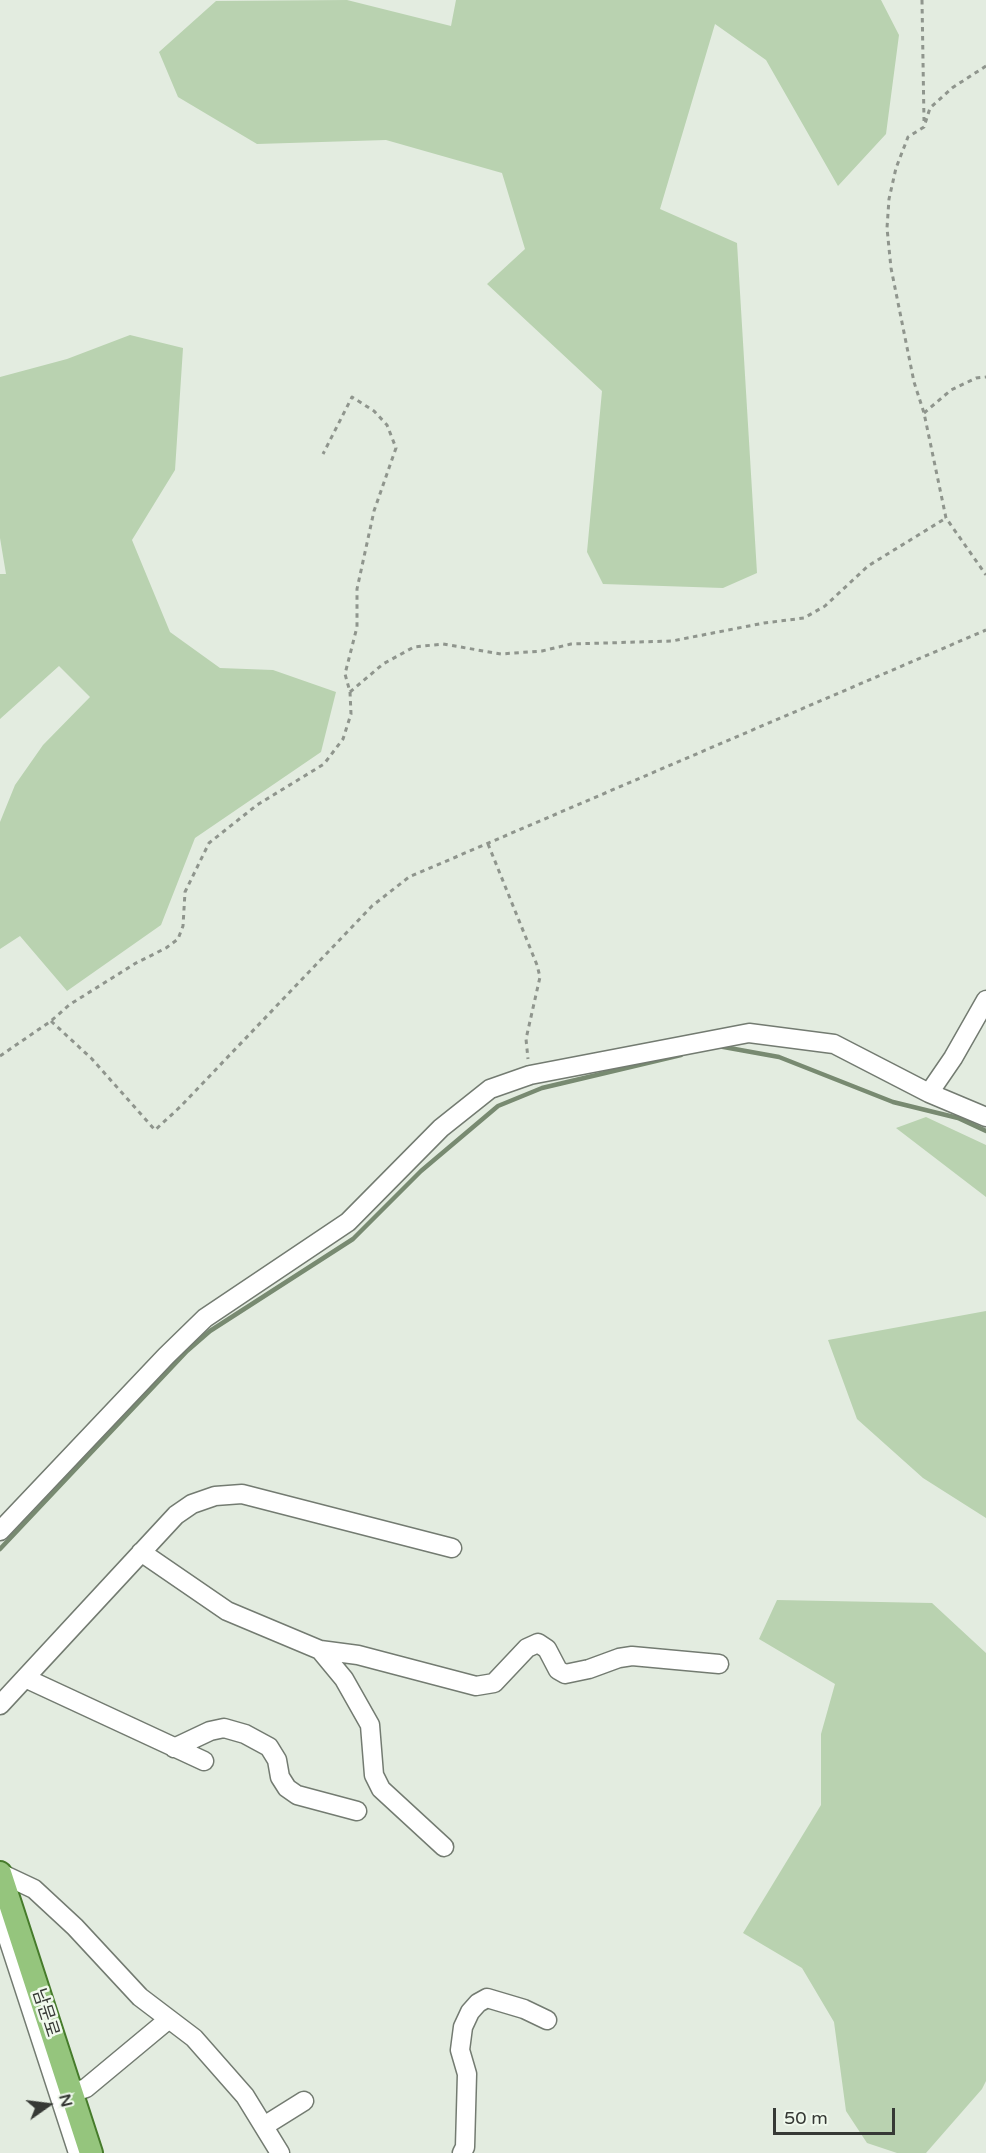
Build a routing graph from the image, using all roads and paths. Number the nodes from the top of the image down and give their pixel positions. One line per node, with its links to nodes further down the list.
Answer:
1 (922, 0): 3 (path)
2 (986, 66): 3 (path)
3 (924, 127): 5 (path)
4 (986, 377): 5 (path)
5 (924, 413): 7 (path)
6 (323, 454): 10 (path)
7 (946, 518): 8 (path); 10 (path)
8 (986, 575)
9 (986, 630): 11 (path)
10 (350, 692): 13 (path)
11 (488, 844): 13 (path); 15 (path)
12 (986, 1000): 16 (street)
13 (51, 1021): 14 (path)
14 (0, 1056)
15 (530, 1076): 16 (street); 18 (street)
16 (930, 1093): 17 (street)
17 (986, 1117)
18 (0, 1531)
19 (452, 1548): 20 (street)
20 (141, 1552): 21 (street); 23 (street)
21 (320, 1650): 22 (street); 28 (street)
22 (719, 1664)
23 (25, 1678): 24 (street); 25 (street)
24 (0, 1705)
25 (174, 1748): 26 (street); 27 (street)
26 (204, 1761)
27 (357, 1811)
28 (444, 1847)
29 (0, 1873): 31 (street); 33 (main road, 남문로)
30 (0, 1914): 33 (street)
31 (169, 2019): 33 (street); 35 (street)
32 (547, 2020): 39 (street)
33 (65, 2095): 36 (street); 37 (main road, 남문로)
34 (304, 2101): 35 (street)
35 (264, 2126): 38 (street)
36 (78, 2153)
37 (90, 2153)
38 (280, 2153)
39 (462, 2153)

